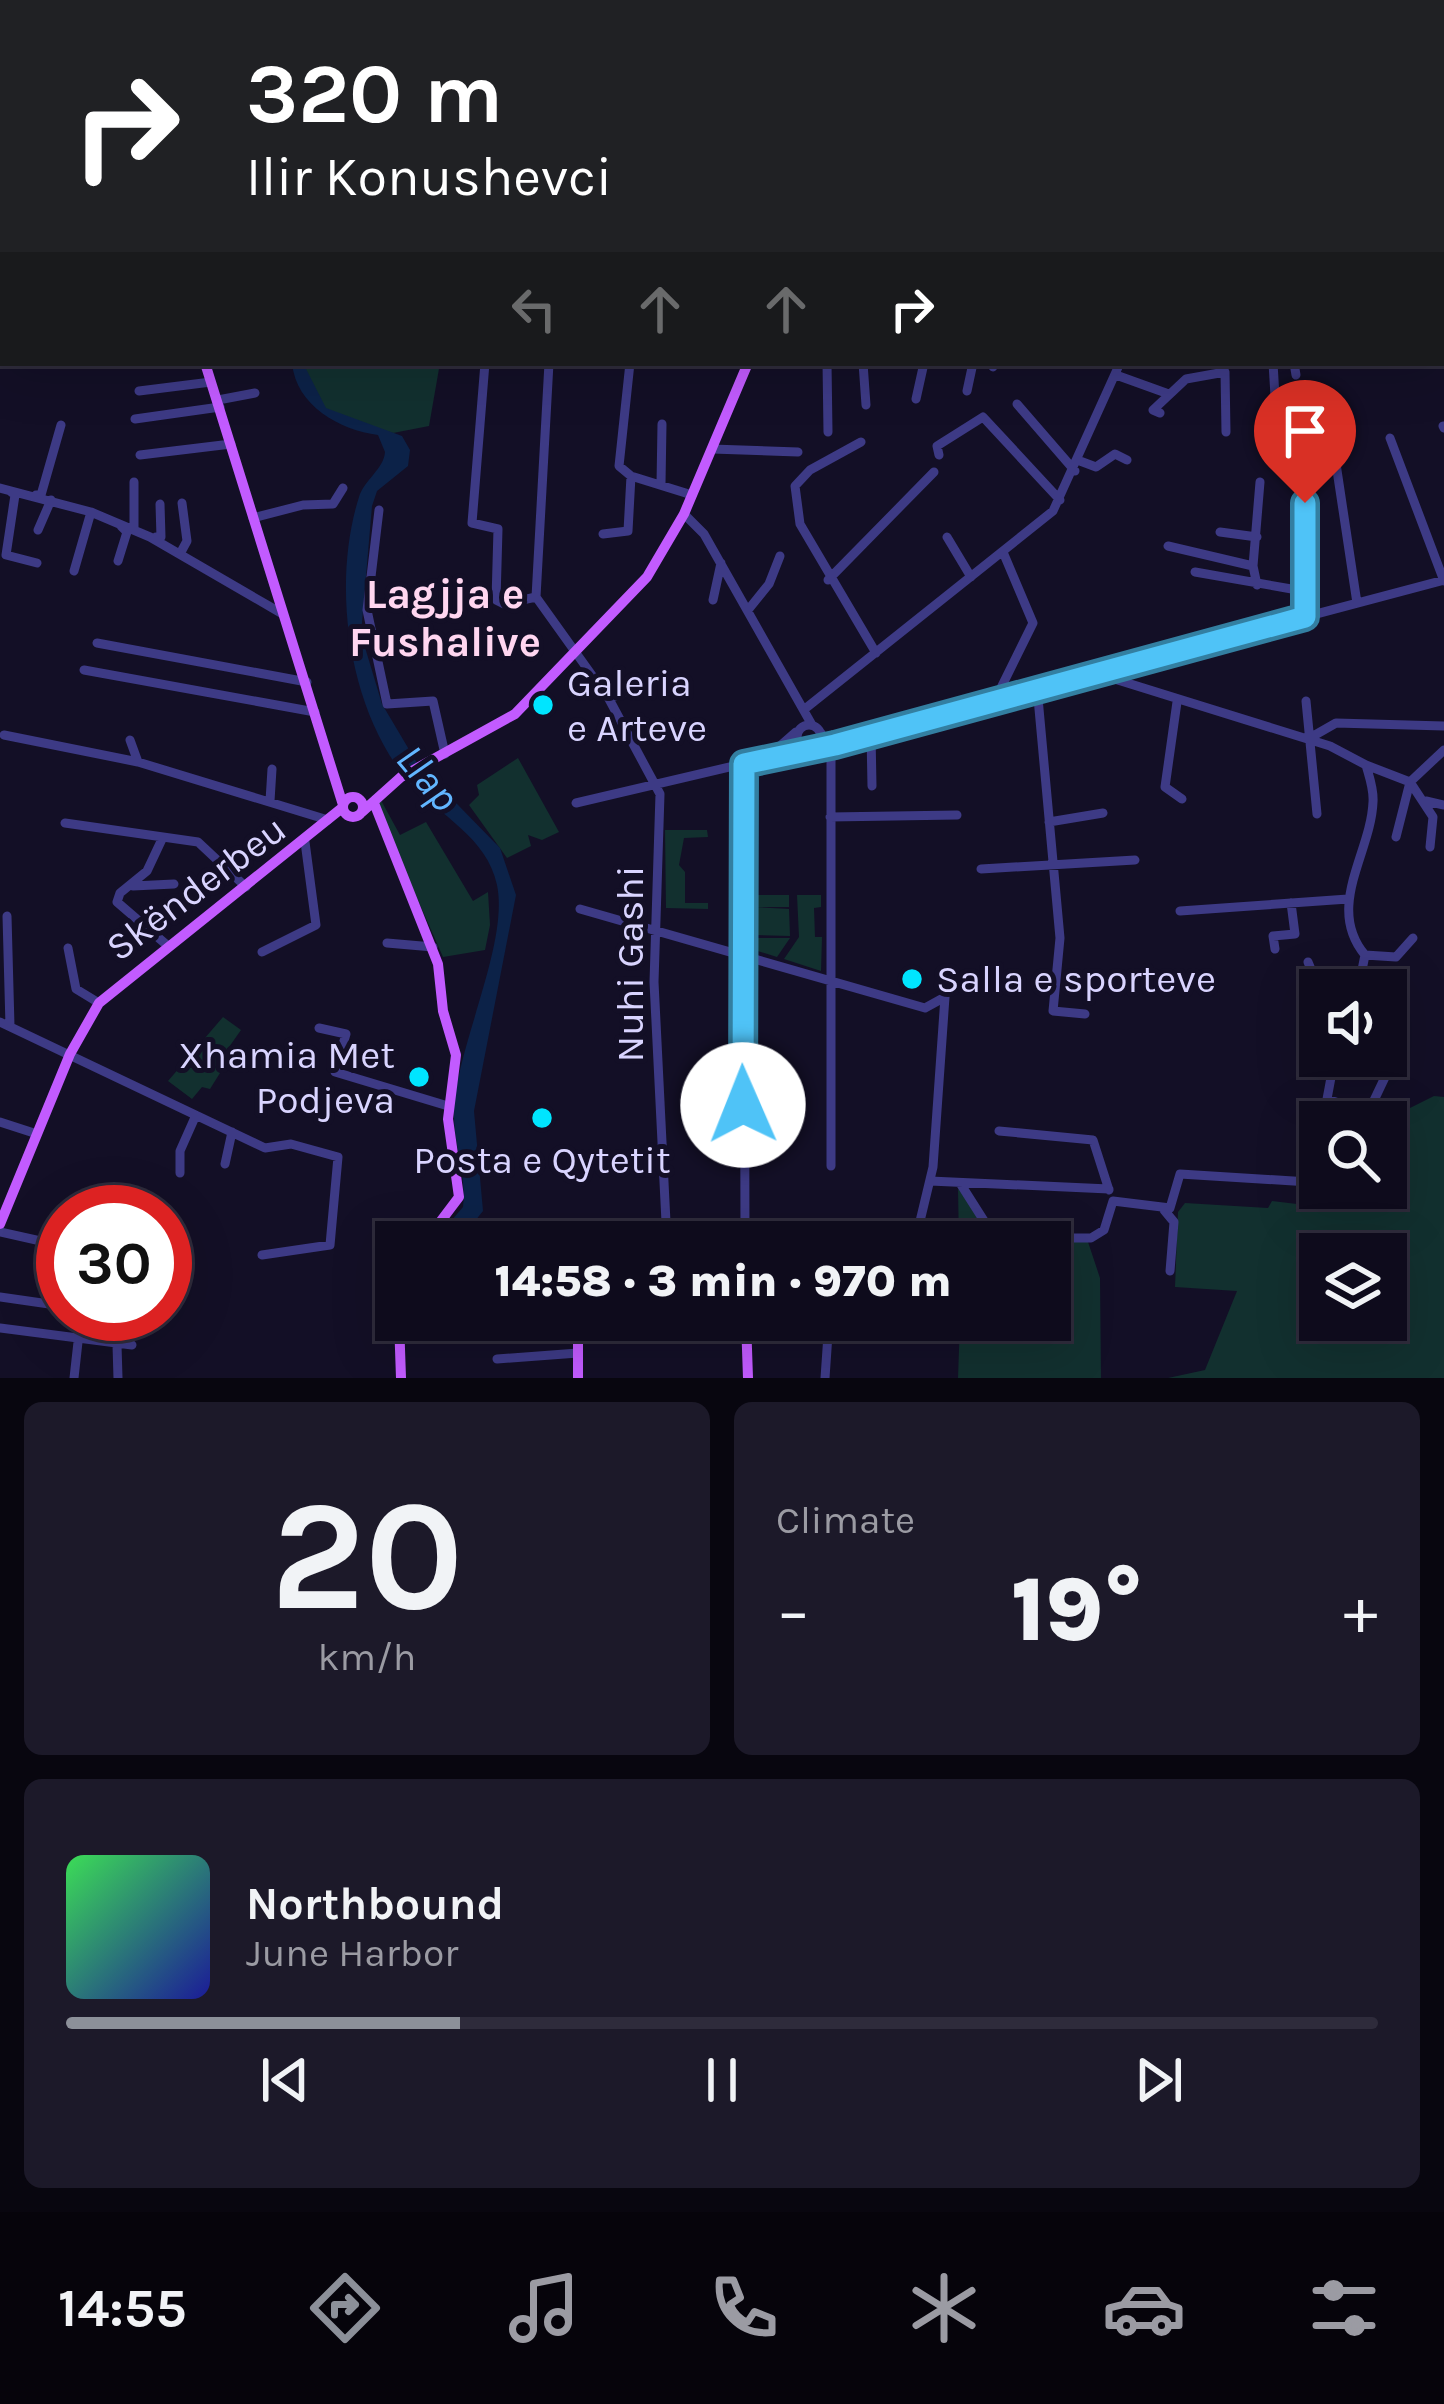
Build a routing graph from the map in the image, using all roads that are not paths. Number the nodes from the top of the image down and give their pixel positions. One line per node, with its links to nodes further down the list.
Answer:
1 (206, 366): 12 (main road)
2 (485, 366): 79 (street)
3 (549, 366): 79 (street)
4 (630, 366): 39 (street)
5 (747, 366): 31 (main road)
6 (827, 366): 26 (street)
7 (863, 366): 21 (street)
8 (923, 366): 18 (street)
9 (972, 366): 14 (street)
10 (1274, 366): 17 (street)
11 (1118, 369): 16 (street); 37 (street)
12 (211, 382): 13 (street); 19 (main road)
13 (140, 391)
14 (967, 391)
15 (255, 393): 19 (street)
16 (1166, 393): 22 (street); 27 (street)
17 (1275, 396)
18 (916, 399)
19 (219, 404): 23 (street); 30 (main road)
20 (1016, 404): 37 (street)
21 (866, 405)
22 (1160, 413)
23 (135, 419)
24 (662, 424): 42 (street)
25 (61, 425): 45 (street)
26 (828, 432)
27 (1226, 432)
28 (1390, 438): 76 (street)
29 (861, 442): 75 (street)
30 (231, 445): 33 (street); 55 (main road)
31 (712, 449): 32 (street); 46 (main road)
32 (798, 452)
33 (140, 455)
34 (939, 455): 48 (street)
35 (1335, 457): 81 (street)
36 (1127, 460): 37 (street)
37 (1077, 466): 48 (street)
38 (934, 472): 75 (street)
39 (631, 476): 42 (street); 60 (street)
40 (134, 482): 58 (street)
41 (1260, 482): 63 (street)
42 (661, 484): 46 (street)
43 (343, 488): 55 (street)
44 (5, 490): 45 (street); 69 (street)
45 (24, 495): 47 (street)
46 (692, 495): 54 (main road)
47 (51, 500): 53 (street); 57 (street)
48 (1060, 500): 66 (street)
49 (182, 503): 65 (street)
50 (1305, 503): 78 (street)
51 (160, 504): 61 (street)
52 (379, 510): 108 (street)
53 (91, 512): 56 (street); 72 (street)
54 (684, 514): 70 (street); 86 (main road)
55 (253, 518): 83 (main road)
56 (118, 523): 58 (street); 68 (street)
57 (38, 530)
58 (134, 530): 61 (street)
59 (1220, 532): 63 (street)
60 (603, 534)
61 (150, 537): 65 (street)
62 (946, 537): 74 (street)
63 (1257, 537): 71 (street)
64 (1168, 546): 71 (street)
65 (181, 552): 83 (street)
66 (1003, 552): 74 (street); 93 (street)
67 (780, 556): 82 (street)
68 (118, 562)
69 (37, 563)
70 (721, 563): 80 (street); 82 (street)
71 (1253, 566): 77 (street)
72 (74, 571)
73 (1195, 572): 77 (street)
74 (971, 577): 87 (street)
75 (828, 580): 87 (street)
76 (1444, 580): 81 (street)
77 (1257, 585): 78 (street)
78 (1303, 590): 84 (street)
79 (536, 598): 86 (street)
80 (713, 599)
81 (1357, 603): 84 (street)
82 (748, 610): 97 (street)
83 (281, 613): 90 (main road)
84 (1305, 617): 89 (street)
85 (97, 643): 90 (street)
86 (577, 650): 94 (street); 108 (main road)
87 (876, 653): 97 (street)
88 (84, 670): 98 (street)
89 (1090, 672): 91 (street); 96 (street)
90 (308, 682): 98 (main road)
91 (1036, 687): 93 (street); 129 (street)
92 (632, 689): 94 (street)
93 (996, 698): 101 (street)
94 (609, 699): 115 (street)
95 (1306, 701): 103 (street)
96 (1177, 702): 103 (street); 117 (street)
97 (806, 708): 100 (street)
98 (315, 712): 123 (main road)
99 (1444, 726): 103 (street)
100 (811, 729): 105 (street); 106 (street); 106 (street); 109 (street)
101 (871, 734): 105 (street); 116 (street)
102 (4, 735): 110 (street)
103 (1308, 739): 112 (street); 125 (street)
104 (130, 740): 110 (street)
105 (831, 745): 106 (street); 127 (street)
106 (811, 748): 109 (street)
107 (1444, 749): 114 (street)
108 (445, 754): 120 (main road)
109 (764, 760): 111 (street)
110 (138, 762): 118 (street)
111 (744, 764): 115 (street); 154 (street)
112 (1366, 765): 114 (street); 141 (street)
113 (272, 769): 118 (street)
114 (1410, 782): 119 (street); 132 (street)
115 (658, 783): 121 (street); 146 (street, Nuhi Gashi)
116 (872, 786)
117 (1182, 799)
118 (270, 801): 128 (street)
119 (1426, 801): 122 (street); 134 (street)
120 (374, 802): 123 (main road); 150 (main road)
121 (575, 803)
122 (1444, 805)
123 (352, 806): 128 (main road, Skënderbeu)
124 (1103, 813): 129 (street)
125 (1317, 814)
126 (957, 815): 127 (street)
127 (830, 817): 159 (street)
128 (331, 821): 133 (main road, Skënderbeu)
129 (1049, 822): 136 (street)
130 (65, 823): 131 (street)
131 (163, 837): 139 (street); 140 (street)
132 (1396, 837)
133 (305, 842): 140 (main road, Skënderbeu); 153 (street)
134 (1430, 848)
135 (1135, 860): 136 (street)
136 (1054, 865): 137 (street); 161 (street)
137 (981, 869)
138 (174, 884): 139 (street)
139 (133, 886): 149 (street)
140 (246, 887): 149 (main road, Skënderbeu)
141 (1348, 899): 142 (street); 155 (street)
142 (1291, 903): 144 (street); 152 (street)
143 (580, 909): 146 (street)
144 (1180, 911)
145 (7, 916): 162 (street)
146 (657, 930): 154 (street); 182 (street, Nuhi Gashi)
147 (1413, 938): 155 (street)
148 (387, 943): 150 (street)
149 (168, 946): 160 (main road, Skënderbeu)
150 (433, 947): 167 (main road)
151 (68, 948): 160 (street, Skënderbeu)
152 (1275, 949)
153 (262, 952)
154 (741, 952): 159 (street); 183 (street)
155 (1365, 955): 158 (street)
156 (1308, 962): 157 (street)
157 (1311, 969)
158 (1362, 969)
159 (828, 978): 174 (street); 176 (street)
160 (99, 1004): 164 (main road, Skënderbeu)
161 (1084, 1014)
162 (5, 1024): 164 (street)
163 (320, 1028): 167 (street)
164 (70, 1054): 168 (street); 172 (main road, Skënderbeu)
165 (1331, 1077): 166 (street)
166 (1385, 1077)
167 (448, 1106): 181 (main road)
168 (196, 1114): 171 (street); 175 (street)
169 (0, 1122): 172 (street)
170 (999, 1131): 179 (street)
171 (232, 1132): 173 (street); 187 (street)
172 (37, 1134): 185 (main road, Skënderbeu)
173 (224, 1164)
174 (831, 1166)
175 (180, 1173)
176 (930, 1181): 178 (street); 184 (street)
177 (1299, 1181): 180 (street)
178 (960, 1183): 179 (street); 179 (street)
179 (1111, 1195): 180 (street)
180 (1164, 1210): 188 (street)
181 (447, 1221)
182 (666, 1221)
183 (745, 1221)
184 (920, 1221)
185 (0, 1228): 186 (street)
186 (36, 1238)
187 (262, 1255)
188 (1170, 1271)
189 (0, 1297): 190 (street)
190 (36, 1302)
191 (0, 1328): 196 (street)
192 (399, 1341): 203 (main road)
193 (578, 1341): 199 (main road)
194 (747, 1341): 205 (main road)
195 (827, 1341): 206 (street)
196 (78, 1342): 197 (street); 201 (street)
197 (117, 1345): 198 (street); 202 (street)
198 (132, 1345)
199 (578, 1353): 200 (street); 204 (main road)
200 (497, 1359)
201 (74, 1378)
202 (118, 1378)
203 (400, 1378)
204 (578, 1378)
205 (748, 1378)
206 (824, 1378)

